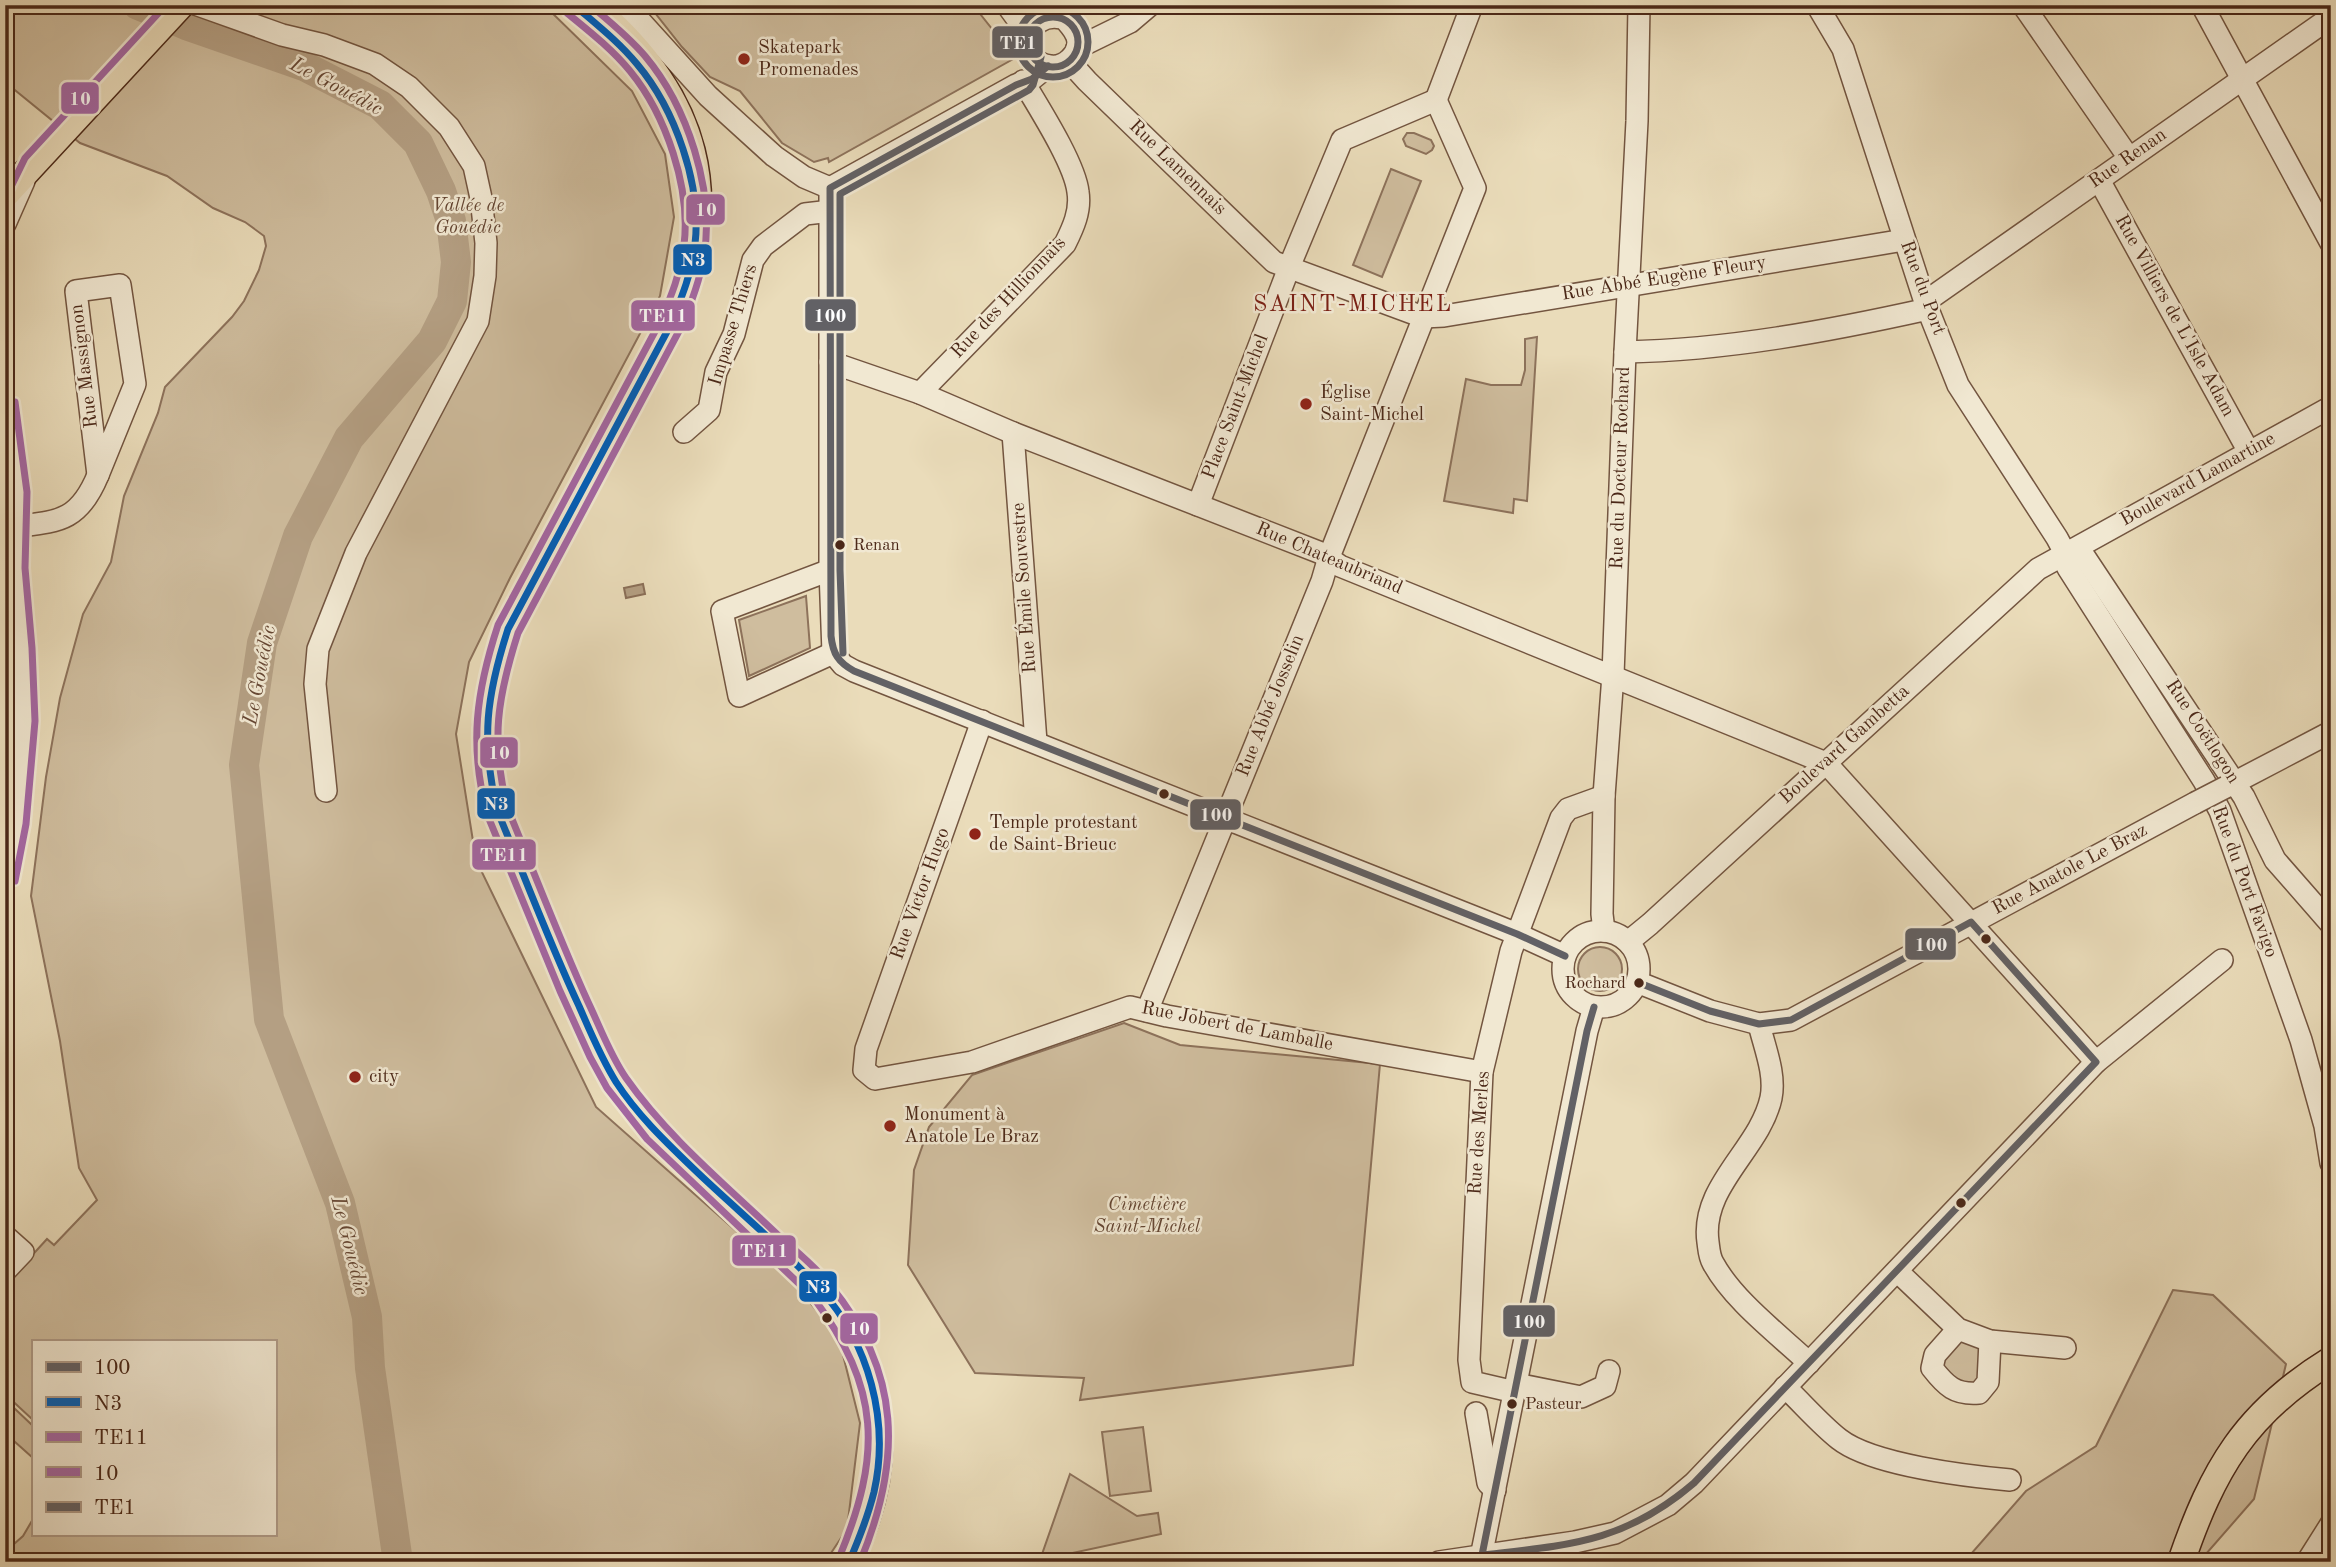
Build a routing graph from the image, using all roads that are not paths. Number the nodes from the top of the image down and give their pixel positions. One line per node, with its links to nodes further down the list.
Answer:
1 (159, 5): 21 (main road)
2 (181, 5): 21 (main road)
3 (198, 5): 59 (street)
4 (574, 5): 29 (main road)
5 (591, 5): 29 (main road)
6 (622, 5): 26 (street)
7 (1007, 5): 17 (street)
8 (1013, 5): 17 (street)
9 (1150, 5): 16 (street)
10 (1472, 5): 20 (street)
11 (1639, 5): 34 (street, Rue du Docteur Rochard)
12 (1816, 5): 31 (street, Rue du Port)
13 (2023, 5): 22 (street)
14 (2202, 5): 18 (street)
15 (2331, 16): 18 (street, Rue Renan)
16 (1067, 32): 17 (street); 17 (street); 33 (street, Rue Lamennais)
17 (1036, 44): 19 (street)
18 (2242, 79): 22 (street, Rue Renan); 32 (street)
19 (1023, 81): 26 (street); 39 (street, Rue des Hillionnais)
20 (1436, 100): 33 (street, Place Saint-Michel); 36 (street)
21 (46, 138): 23 (main road); 24 (main road)
22 (2129, 158): 25 (street, Rue Renan)
23 (33, 164): 27 (main road); 30 (street)
24 (5, 170)
25 (2099, 180): 35 (street, Rue Renan); 44 (street, Rue Villiers de L'Isle Adam)
26 (830, 188): 28 (street)
27 (5, 195)
28 (831, 211): 38 (street); 42 (street, Impasse Thiers)
29 (697, 216): 94 (main road)
30 (5, 224)
31 (1904, 240): 34 (street, Rue Abbé Eugène Fleury); 35 (street, Rue du Port)
32 (2331, 243)
33 (1289, 269): 36 (street); 46 (street, Place Saint-Michel)
34 (1629, 285): 36 (street, Rue Abbé Eugène Fleury); 37 (street, Rue du Docteur Rochard)
35 (1926, 306): 37 (street); 48 (street, Rue du Port)
36 (1423, 317): 49 (street)
37 (1625, 352): 53 (street, Rue du Docteur Rochard)
38 (830, 362): 39 (street, Rue Chateaubriand); 51 (street)
39 (920, 393): 43 (street, Rue Chateaubriand)
40 (5, 404): 47 (street)
41 (2331, 407): 44 (street, Boulevard Lamartine)
42 (684, 432)
43 (1013, 433): 46 (street, Rue Chateaubriand); 56 (street, Rue Émile Souvestre)
44 (2249, 452): 48 (street, Boulevard Lamartine)
45 (98, 475): 45 (street, Rue Massignon); 47 (street, Rue Massignon)
46 (1198, 505): 49 (street, Rue Chateaubriand)
47 (11, 527): 50 (street)
48 (2065, 553): 57 (street, Boulevard Gambetta); 58 (street, Rue Coëtlogon); 77 (street, Rue du Port Favigo)
49 (1329, 556): 53 (street, Rue Chateaubriand); 61 (street, Rue Abbé Josselin)
50 (10, 560): 62 (street)
51 (830, 570): 52 (street); 52 (street)
52 (833, 653): 54 (street)
53 (1613, 675): 57 (street, Rue Chateaubriand); 60 (street, Rue du Docteur Rochard)
54 (982, 722): 56 (street); 76 (street, Rue Victor Hugo)
55 (2331, 732): 58 (street, Rue Anatole Le Braz)
56 (1036, 743): 61 (street)
57 (1826, 762): 63 (street); 67 (street, Boulevard Gambetta)
58 (2230, 785): 63 (street, Rue Anatole Le Braz, bridge); 64 (street, Rue Coëtlogon)
59 (326, 791)
60 (1604, 796): 65 (street, Rue du Docteur Rochard); 66 (street, Rue des Merles)
61 (1226, 818): 66 (street); 72 (street, Rue Abbé Josselin)
62 (6, 873)
63 (1971, 922): 73 (street, Rue Anatole Le Braz); 74 (street)
64 (2331, 924)
65 (1604, 931): 67 (street); 68 (street)
66 (1517, 934): 68 (street); 75 (street, Rue des Merles)
67 (1628, 942): 70 (street)
68 (1565, 956): 71 (street)
69 (2222, 960): 74 (street)
70 (1637, 982): 71 (street); 73 (street, Rue Anatole Le Braz)
71 (1594, 1007): 88 (street)
72 (1147, 1011): 75 (street, Rue Jobert de Lamballe); 76 (street, Rue Jobert de Lamballe)
73 (1759, 1024): 85 (street)
74 (2095, 1062): 80 (street)
75 (1482, 1072): 88 (street, Rue des Merles)
76 (869, 1073)
77 (2331, 1163)
78 (5, 1236): 79 (street)
79 (5, 1271)
80 (1897, 1271): 81 (street); 85 (street)
81 (1958, 1329): 82 (street); 82 (street)
82 (1990, 1341): 83 (street)
83 (2065, 1348)
84 (2331, 1360): 96 (main road)
85 (1809, 1363): 87 (street)
86 (1609, 1371): 88 (street)
87 (1786, 1387): 90 (street); 93 (street)
88 (1515, 1388): 91 (street)
89 (1476, 1413): 91 (street)
90 (2010, 1480)
91 (1495, 1490): 93 (street)
92 (2331, 1524): 97 (street)
93 (1481, 1559): 95 (street)
94 (849, 1562)
95 (1439, 1562)
96 (2180, 1562)
97 (2308, 1562)

